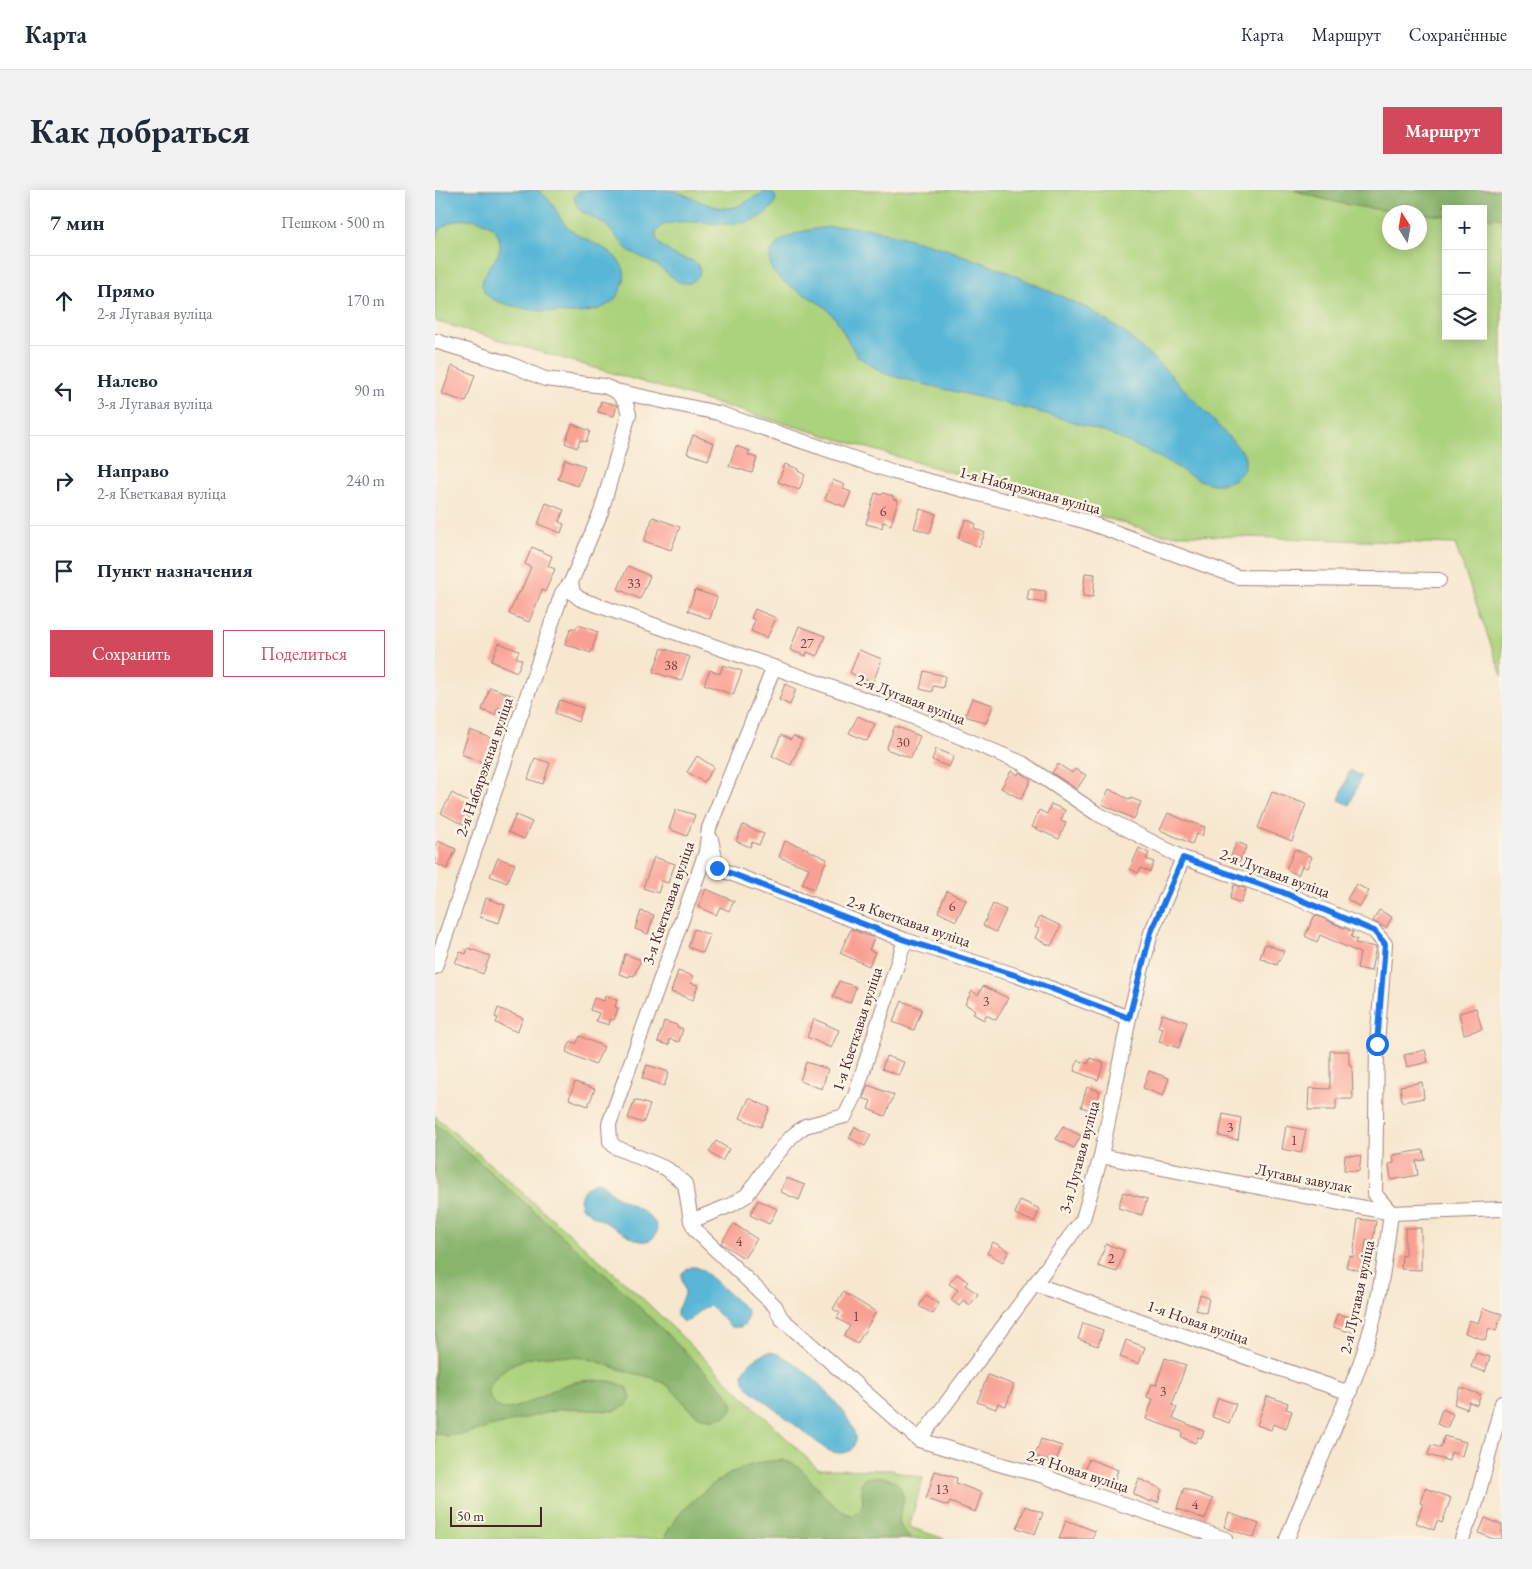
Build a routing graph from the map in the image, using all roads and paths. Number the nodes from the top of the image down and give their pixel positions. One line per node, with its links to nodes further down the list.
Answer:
1 (435, 341): 2 (street)
2 (616, 391): 3 (street, 1-я Набярэжная вуліца); 4 (street, 2-я Набярэжная вуліца)
3 (1439, 580)
4 (571, 582): 5 (street, 2-я Лугавая вуліца); 9 (street, 2-я Набярэжная вуліца)
5 (774, 667): 6 (street, 3-я Кветкавая вуліца); 7 (street, 2-я Лугавая вуліца)
6 (709, 828): 8 (street, 2-я Кветкавая вуліца); 14 (street, 3-я Кветкавая вуліца)
7 (1183, 858): 10 (street, 3-я Лугавая вуліца); 13 (street, 2-я Лугавая вуліца)
8 (905, 940): 10 (street, 2-я Кветкавая вуліца); 14 (street, 1-я Кветкавая вуліца)
9 (435, 966)
10 (1129, 1018): 11 (street, 3-я Лугавая вуліца)
11 (1101, 1156): 13 (street, Лугавы завулак); 15 (street, 3-я Лугавая вуліца)
12 (1502, 1209): 13 (street, Лугавы завулак)
13 (1391, 1213): 16 (street, 2-я Лугавая вуліца)
14 (691, 1220): 18 (street)
15 (1035, 1284): 16 (street, 1-я Новая вуліца); 18 (street, 3-я Лугавая вуліца)
16 (1350, 1393): 20 (street, 2-я Лугавая вуліца)
17 (1502, 1403): 21 (street)
18 (919, 1440): 19 (street, 2-я Новая вуліца)
19 (1225, 1539)
20 (1287, 1539)
21 (1461, 1539)

